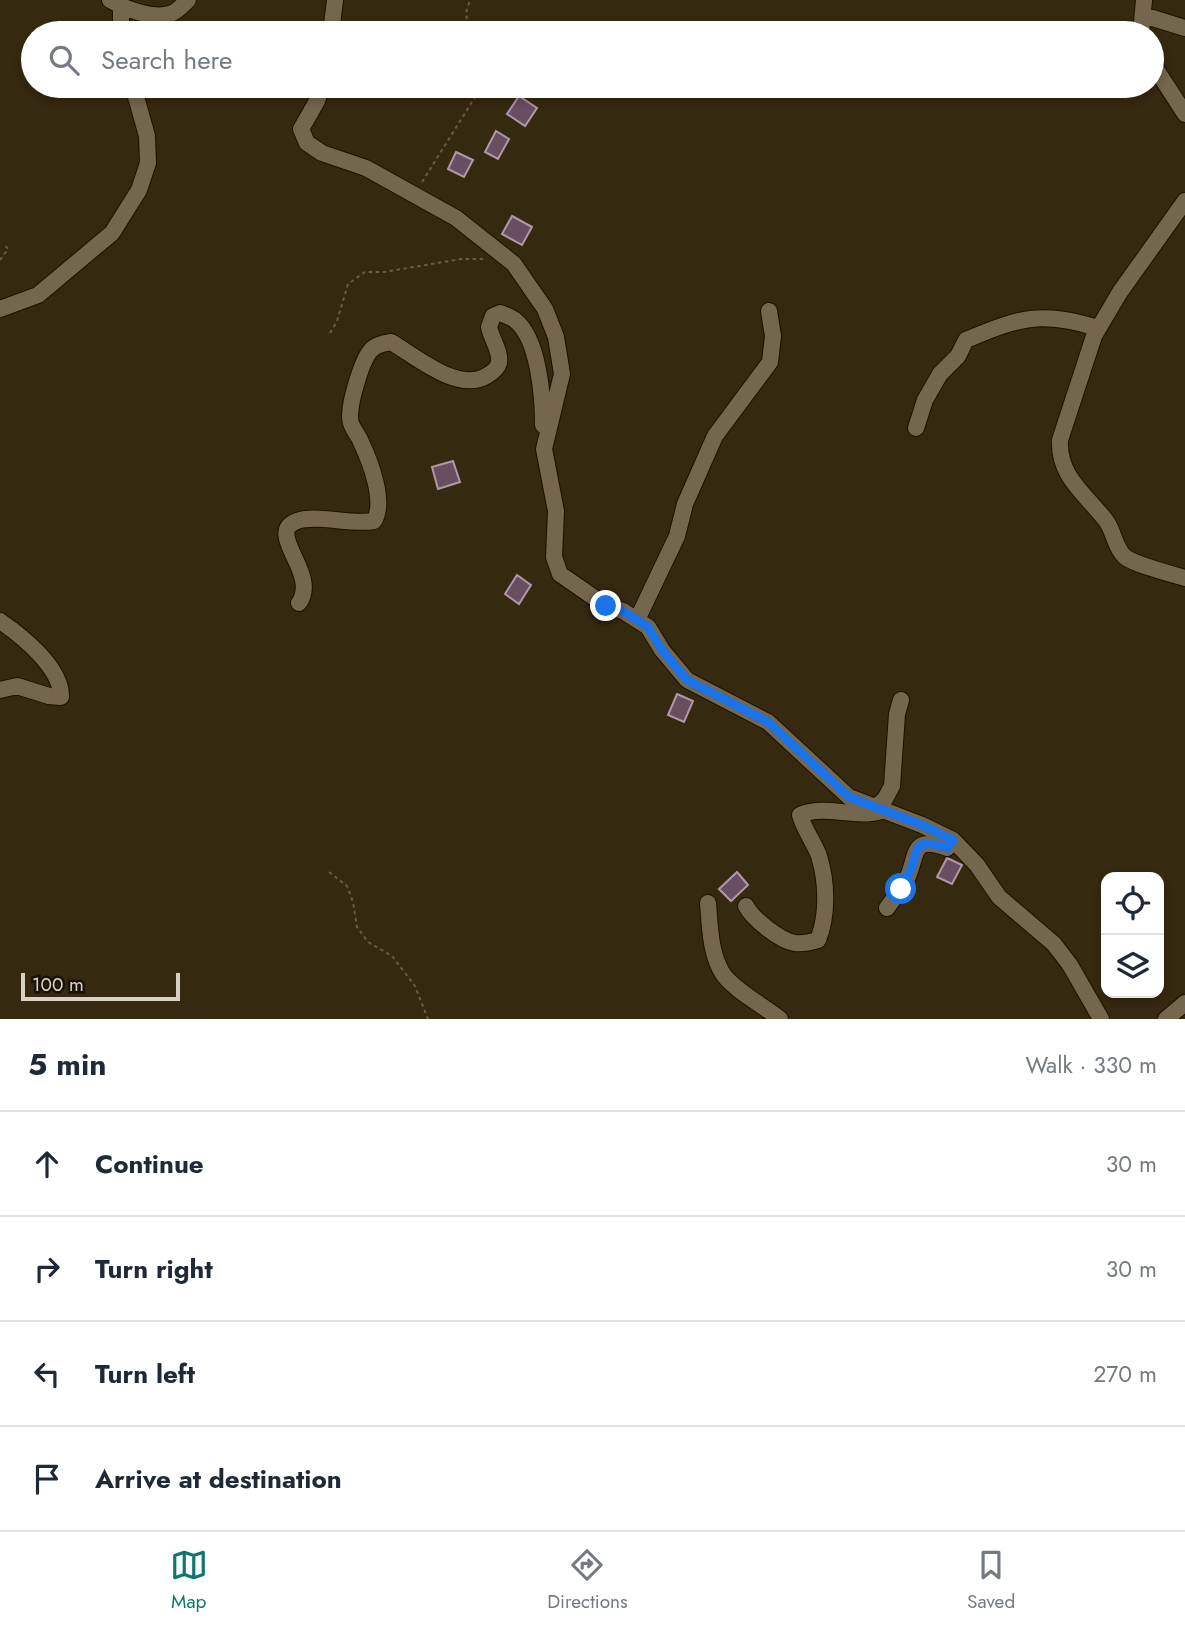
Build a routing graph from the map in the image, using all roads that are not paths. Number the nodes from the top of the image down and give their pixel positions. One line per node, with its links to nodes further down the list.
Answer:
1 (188, 0): 3 (street)
2 (335, 0): 6 (street)
3 (116, 3): 5 (street)
4 (1143, 8): 7 (street)
5 (119, 21)
6 (332, 21)
7 (1185, 28)
8 (1164, 82): 11 (street)
9 (136, 98): 13 (street)
10 (318, 98): 17 (street)
11 (1185, 114)
12 (1185, 201): 15 (street)
13 (0, 309)
14 (769, 311): 20 (street)
15 (1098, 328): 16 (street); 18 (street)
16 (916, 428)
17 (544, 449): 19 (street); 20 (street)
18 (1185, 578)
19 (299, 603)
20 (637, 620): 24 (street)
21 (0, 621): 22 (street)
22 (0, 690)
23 (901, 700): 24 (street)
24 (880, 809): 25 (street); 27 (street)
25 (953, 840): 28 (street); 31 (street)
26 (708, 903): 30 (street)
27 (746, 906)
28 (887, 908)
29 (1185, 1003): 32 (street)
30 (780, 1019)
31 (1101, 1019)
32 (1166, 1019)

